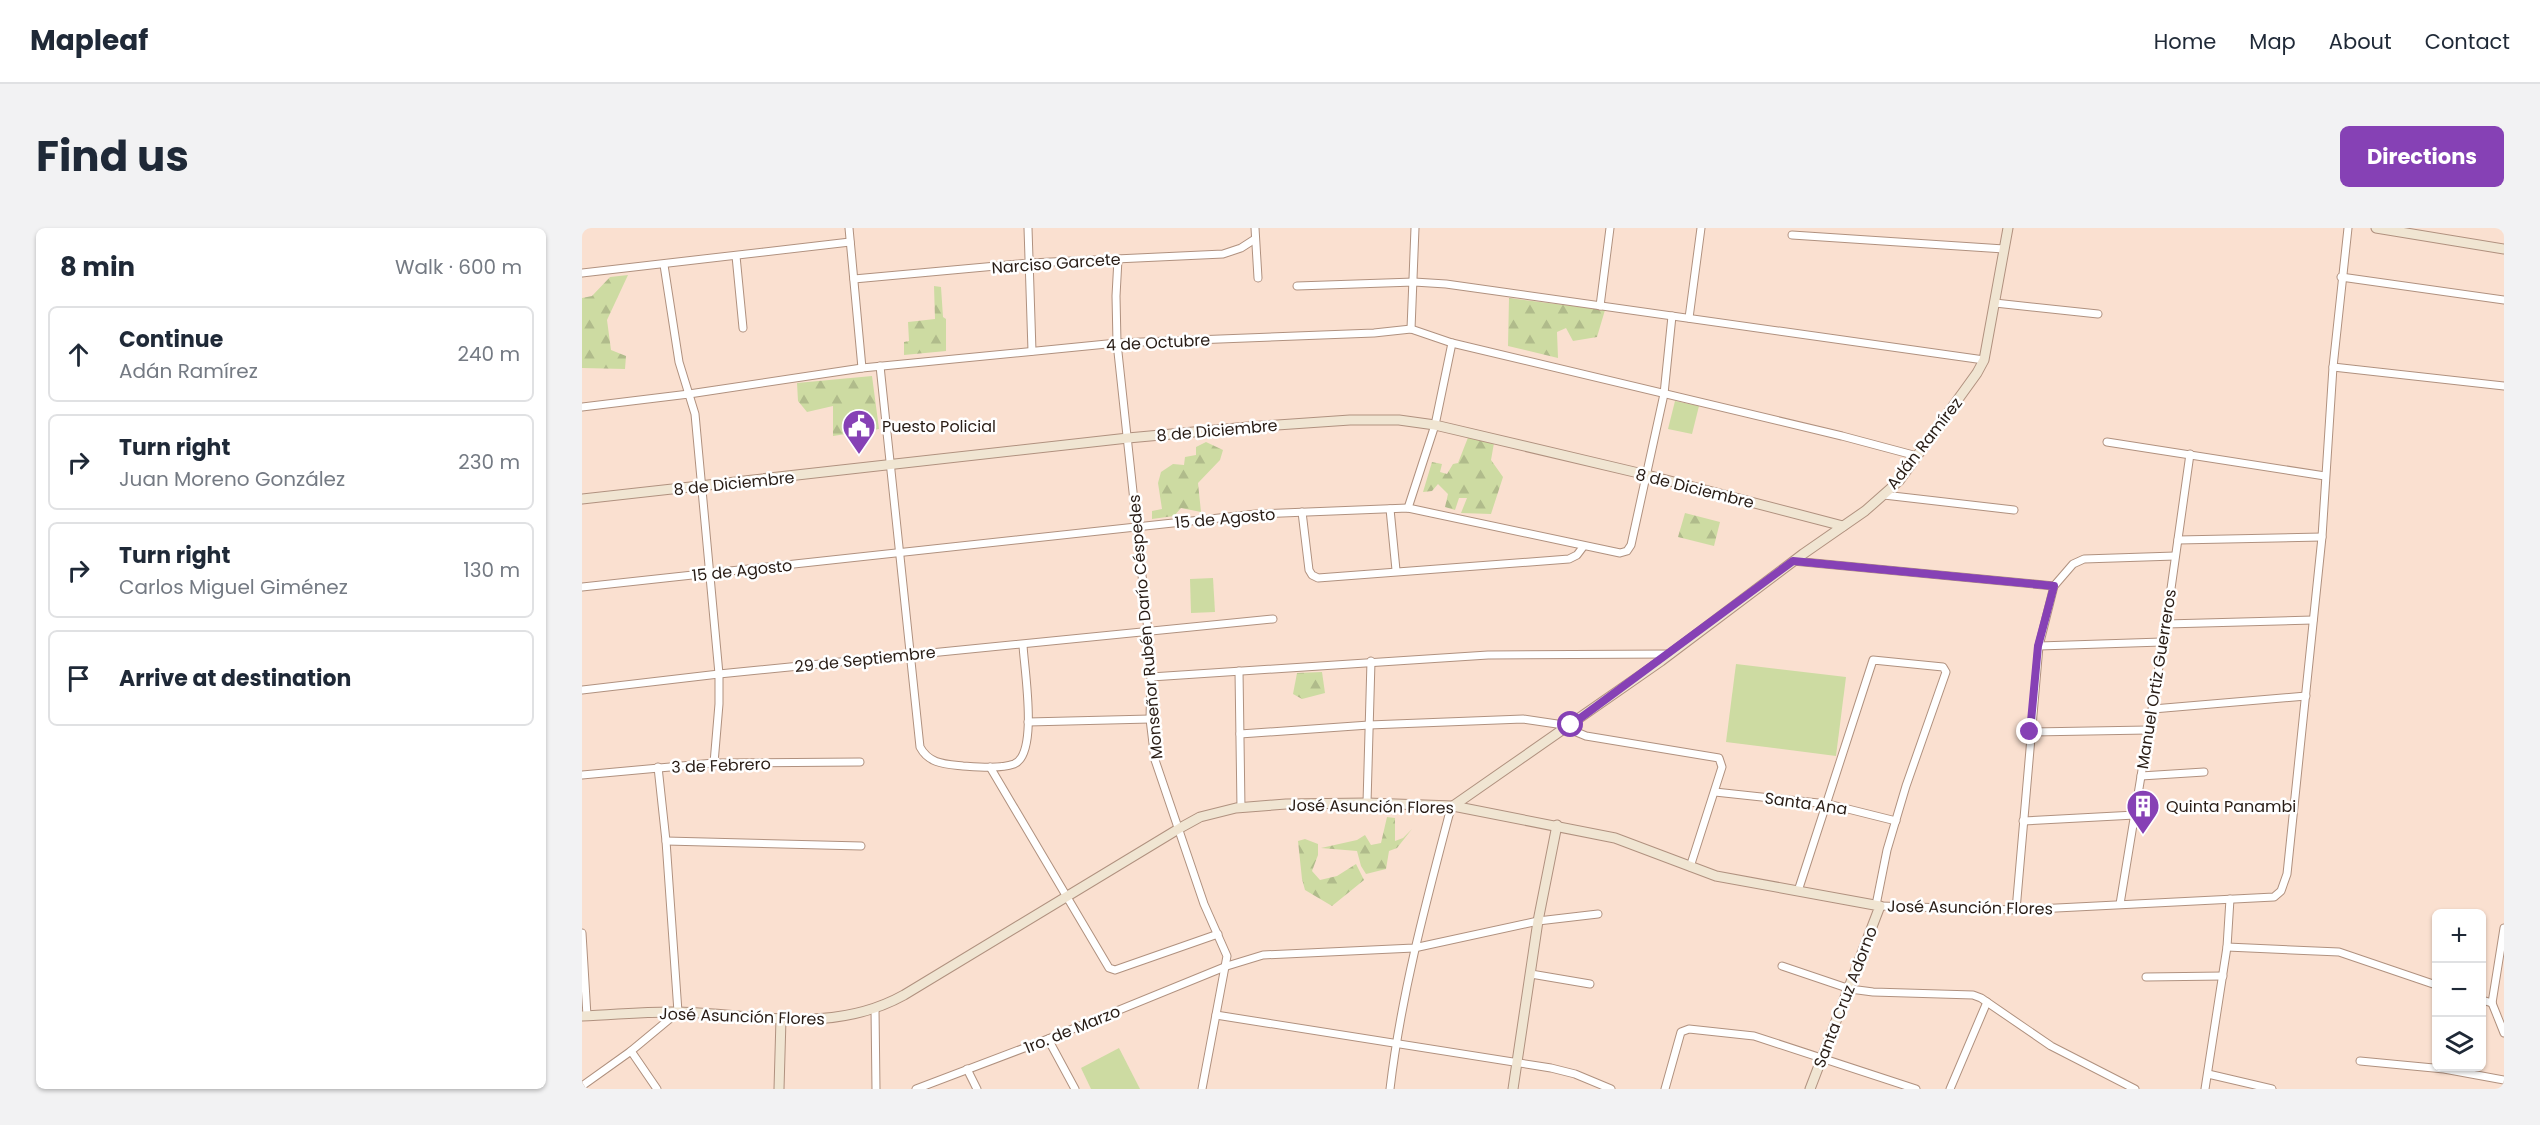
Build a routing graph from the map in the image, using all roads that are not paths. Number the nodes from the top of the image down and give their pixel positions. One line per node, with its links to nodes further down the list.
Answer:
1 (849, 228): 12 (street)
2 (1028, 228): 17 (street)
3 (1255, 228): 11 (street)
4 (1415, 228): 23 (street)
5 (1610, 228): 27 (street)
6 (1701, 228): 30 (street)
7 (2008, 228): 13 (street, Adán Ramírez)
8 (2348, 228): 20 (street)
9 (2376, 228): 14 (street)
10 (1791, 235): 13 (street)
11 (1255, 239): 16 (street, Narciso Garcete); 21 (street)
12 (850, 243): 15 (street); 22 (street)
13 (2004, 249): 26 (street, Adán Ramírez)
14 (2504, 249)
15 (736, 256): 18 (street); 31 (street)
16 (1118, 259): 17 (street, Narciso Garcete); 33 (street, Monseñor Rubén Darío Céspedes)
17 (1030, 263): 22 (street, Narciso Garcete); 35 (street)
18 (664, 266): 19 (street); 41 (street)
19 (582, 273)
20 (2341, 277): 25 (street); 38 (street)
21 (1257, 278)
22 (854, 279): 39 (street)
23 (1414, 282): 24 (street); 27 (street); 32 (street)
24 (1297, 286)
25 (2504, 300)
26 (1995, 303): 28 (street); 36 (street, Adán Ramírez)
27 (1600, 306): 29 (street)
28 (2098, 314)
29 (1672, 316): 30 (street); 42 (street, 15 de Agosto)
30 (1689, 318): 36 (street)
31 (743, 328)
32 (1411, 329): 33 (street, 4 de Octubre); 34 (street, 4 de Octubre)
33 (1117, 343): 35 (street, 4 de Octubre); 45 (street, Monseñor Rubén Darío Céspedes)
34 (1452, 343): 42 (street, 4 de Octubre); 44 (street)
35 (1032, 351): 37 (street, 4 de Octubre)
36 (1984, 360): 48 (street, Adán Ramírez)
37 (880, 366): 39 (street, 4 de Octubre); 49 (street)
38 (2333, 367): 40 (street); 51 (street)
39 (862, 368): 41 (street, 4 de Octubre)
40 (2504, 386)
41 (689, 394): 43 (street, 4 de Octubre); 52 (street)
42 (1664, 394): 48 (street, 4 de Octubre); 50 (street, 15 de Agosto)
43 (582, 406)
44 (1435, 425): 45 (street, 8 de Diciembre); 50 (street, 8 de Diciembre); 55 (street)
45 (1128, 438): 49 (street, 8 de Diciembre); 59 (street, Monseñor Rubén Darío Céspedes)
46 (2107, 442): 47 (street)
47 (2190, 454): 51 (street); 62 (street, Manuel Ortiz Guerreros)
48 (1917, 456): 53 (street, Adán Ramírez)
49 (892, 465): 52 (street, 8 de Diciembre); 64 (street)
50 (1647, 475): 60 (street, 8 de Diciembre); 63 (street, 15 de Agosto)
51 (2325, 476): 61 (street)
52 (701, 487): 54 (street, 8 de Diciembre); 68 (street)
53 (1884, 495): 57 (street); 60 (street, Adán Ramírez)
54 (582, 499)
55 (1408, 508): 56 (street, 15 de Agosto); 63 (street, 15 de Agosto)
56 (1390, 509): 58 (street, 15 de Agosto); 67 (street)
57 (2014, 510)
58 (1302, 512): 59 (street, 15 de Agosto); 67 (street)
59 (1137, 526): 64 (street, 15 de Agosto); 74 (street, Monseñor Rubén Darío Céspedes)
60 (1843, 526): 66 (street, Adán Ramírez)
61 (2322, 537): 62 (street); 72 (street)
62 (2178, 540): 65 (street, Manuel Ortiz Guerreros)
63 (1583, 547): 67 (street)
64 (902, 552): 68 (street, 15 de Agosto); 78 (street)
65 (2175, 556): 69 (street); 73 (street, Manuel Ortiz Guerreros)
66 (1793, 561): 69 (street); 79 (street, Adán Ramírez)
67 (1396, 570)
68 (710, 574): 70 (street, 15 de Agosto); 82 (street)
69 (2054, 586): 77 (street)
70 (582, 587)
71 (1273, 619): 74 (street, 29 de Septiembre)
72 (2313, 620): 73 (street); 85 (street)
73 (2166, 624): 75 (street, Manuel Ortiz Guerreros)
74 (1148, 631): 76 (street, 29 de Septiembre); 83 (street, Monseñor Rubén Darío Céspedes)
75 (2162, 642): 77 (street); 86 (street, Manuel Ortiz Guerreros)
76 (1023, 645): 78 (street, 29 de Septiembre); 88 (street)
77 (2038, 646): 92 (street)
78 (910, 654): 82 (street, 29 de Septiembre); 97 (street)
79 (1671, 654): 80 (street); 90 (street, Adán Ramírez)
80 (1371, 661): 81 (street); 89 (street)
81 (1239, 671): 83 (street); 93 (street)
82 (719, 674): 84 (street, 29 de Septiembre); 95 (street)
83 (1151, 677): 87 (street, Monseñor Rubén Darío Céspedes)
84 (582, 690)
85 (2306, 696): 86 (street); 116 (street, José Asunción Flores)
86 (2152, 709): 91 (street, Manuel Ortiz Guerreros)
87 (1150, 719): 88 (street); 110 (street, Monseñor Rubén Darío Céspedes)
88 (1028, 722): 97 (street)
89 (1369, 725): 90 (street); 93 (street); 102 (street)
90 (1568, 728): 101 (street); 104 (street, Adán Ramírez)
91 (2148, 730): 92 (street); 100 (street, Manuel Ortiz Guerreros)
92 (2030, 732): 108 (street)
93 (1240, 734): 105 (street)
94 (860, 762): 95 (street, 3 de Febrero)
95 (714, 763): 96 (street, 3 de Febrero)
96 (658, 767): 99 (street, 3 de Febrero); 111 (street)
97 (990, 767): 115 (street)
98 (2204, 772): 100 (street)
99 (582, 775)
100 (2141, 776): 106 (street, Manuel Ortiz Guerreros)
101 (1714, 792): 103 (street, Santa Ana); 113 (street)
102 (1367, 802): 104 (street, José Asunción Flores); 105 (street, José Asunción Flores)
103 (1828, 804): 107 (street, Santa Ana); 107 (street); 114 (street)
104 (1453, 806): 109 (street, José Asunción Flores); 126 (street)
105 (1241, 808): 110 (street, José Asunción Flores)
106 (2135, 815): 108 (street); 117 (street, Manuel Ortiz Guerreros)
107 (1896, 821): 118 (street)
108 (2023, 821): 119 (street)
109 (1557, 825): 113 (street, José Asunción Flores); 121 (street)
110 (1180, 828): 115 (street, José Asunción Flores); 124 (street, Monseñor Rubén Darío Céspedes)
111 (666, 841): 112 (street); 139 (street)
112 (861, 846)
113 (1690, 867): 114 (street, José Asunción Flores)
114 (1798, 891): 118 (street, José Asunción Flores)
115 (1068, 896): 124 (street); 138 (street, José Asunción Flores)
116 (2230, 899): 117 (street, José Asunción Flores); 125 (street)
117 (2120, 904): 119 (street, José Asunción Flores)
118 (1878, 905): 119 (street, José Asunción Flores); 134 (street, Santa Cruz Adorno)
119 (2016, 910)
120 (1598, 914): 121 (street, 1ro. de Marzo)
121 (1538, 921): 126 (street, 1ro. de Marzo); 129 (street)
122 (2504, 928): 137 (street)
123 (582, 933): 141 (street)
124 (1218, 934): 127 (street, Monseñor Rubén Darío Céspedes)
125 (2227, 947): 130 (street); 133 (street)
126 (1414, 948): 127 (street, 1ro. de Marzo); 145 (street)
127 (1227, 966): 140 (street, Monseñor Rubén Darío Céspedes); 144 (street, 1ro. de Marzo)
128 (1782, 966): 134 (street)
129 (1531, 974): 132 (street); 149 (street)
130 (2223, 976): 131 (street); 151 (street)
131 (2146, 977)
132 (1590, 984)
133 (2432, 984)
134 (1850, 989): 136 (street); 147 (street, Santa Cruz Adorno)
135 (2486, 1001): 137 (street)
136 (1988, 1002): 167 (street); 168 (street)
137 (2492, 1003): 143 (street)
138 (875, 1009): 142 (street, José Asunción Flores); 156 (street)
139 (678, 1012): 141 (street, José Asunción Flores); 142 (street, José Asunción Flores); 146 (street)
140 (1216, 1015): 145 (street); 160 (street, Monseñor Rubén Darío Céspedes)
141 (584, 1016)
142 (781, 1019): 155 (street)
143 (2504, 1033)
144 (1048, 1039): 150 (street, 1ro. de Marzo); 159 (street)
145 (1395, 1044): 149 (street); 161 (street)
146 (631, 1051): 153 (street); 154 (street)
147 (1821, 1058): 164 (street); 165 (street, Santa Cruz Adorno); 166 (street)
148 (2360, 1061): 152 (street)
149 (1517, 1064): 162 (street); 163 (street)
150 (967, 1069): 157 (street, 1ro. de Marzo); 158 (street)
151 (2208, 1074): 169 (street); 170 (street)
152 (2504, 1080)
153 (582, 1086)
154 (657, 1089)
155 (780, 1089)
156 (876, 1089)
157 (915, 1089)
158 (977, 1089)
159 (1075, 1089)
160 (1202, 1089)
161 (1390, 1089)
162 (1513, 1089)
163 (1611, 1089)
164 (1665, 1089)
165 (1810, 1089)
166 (1916, 1089)
167 (1950, 1089)
168 (2135, 1089)
169 (2205, 1089)
170 (2272, 1089)

